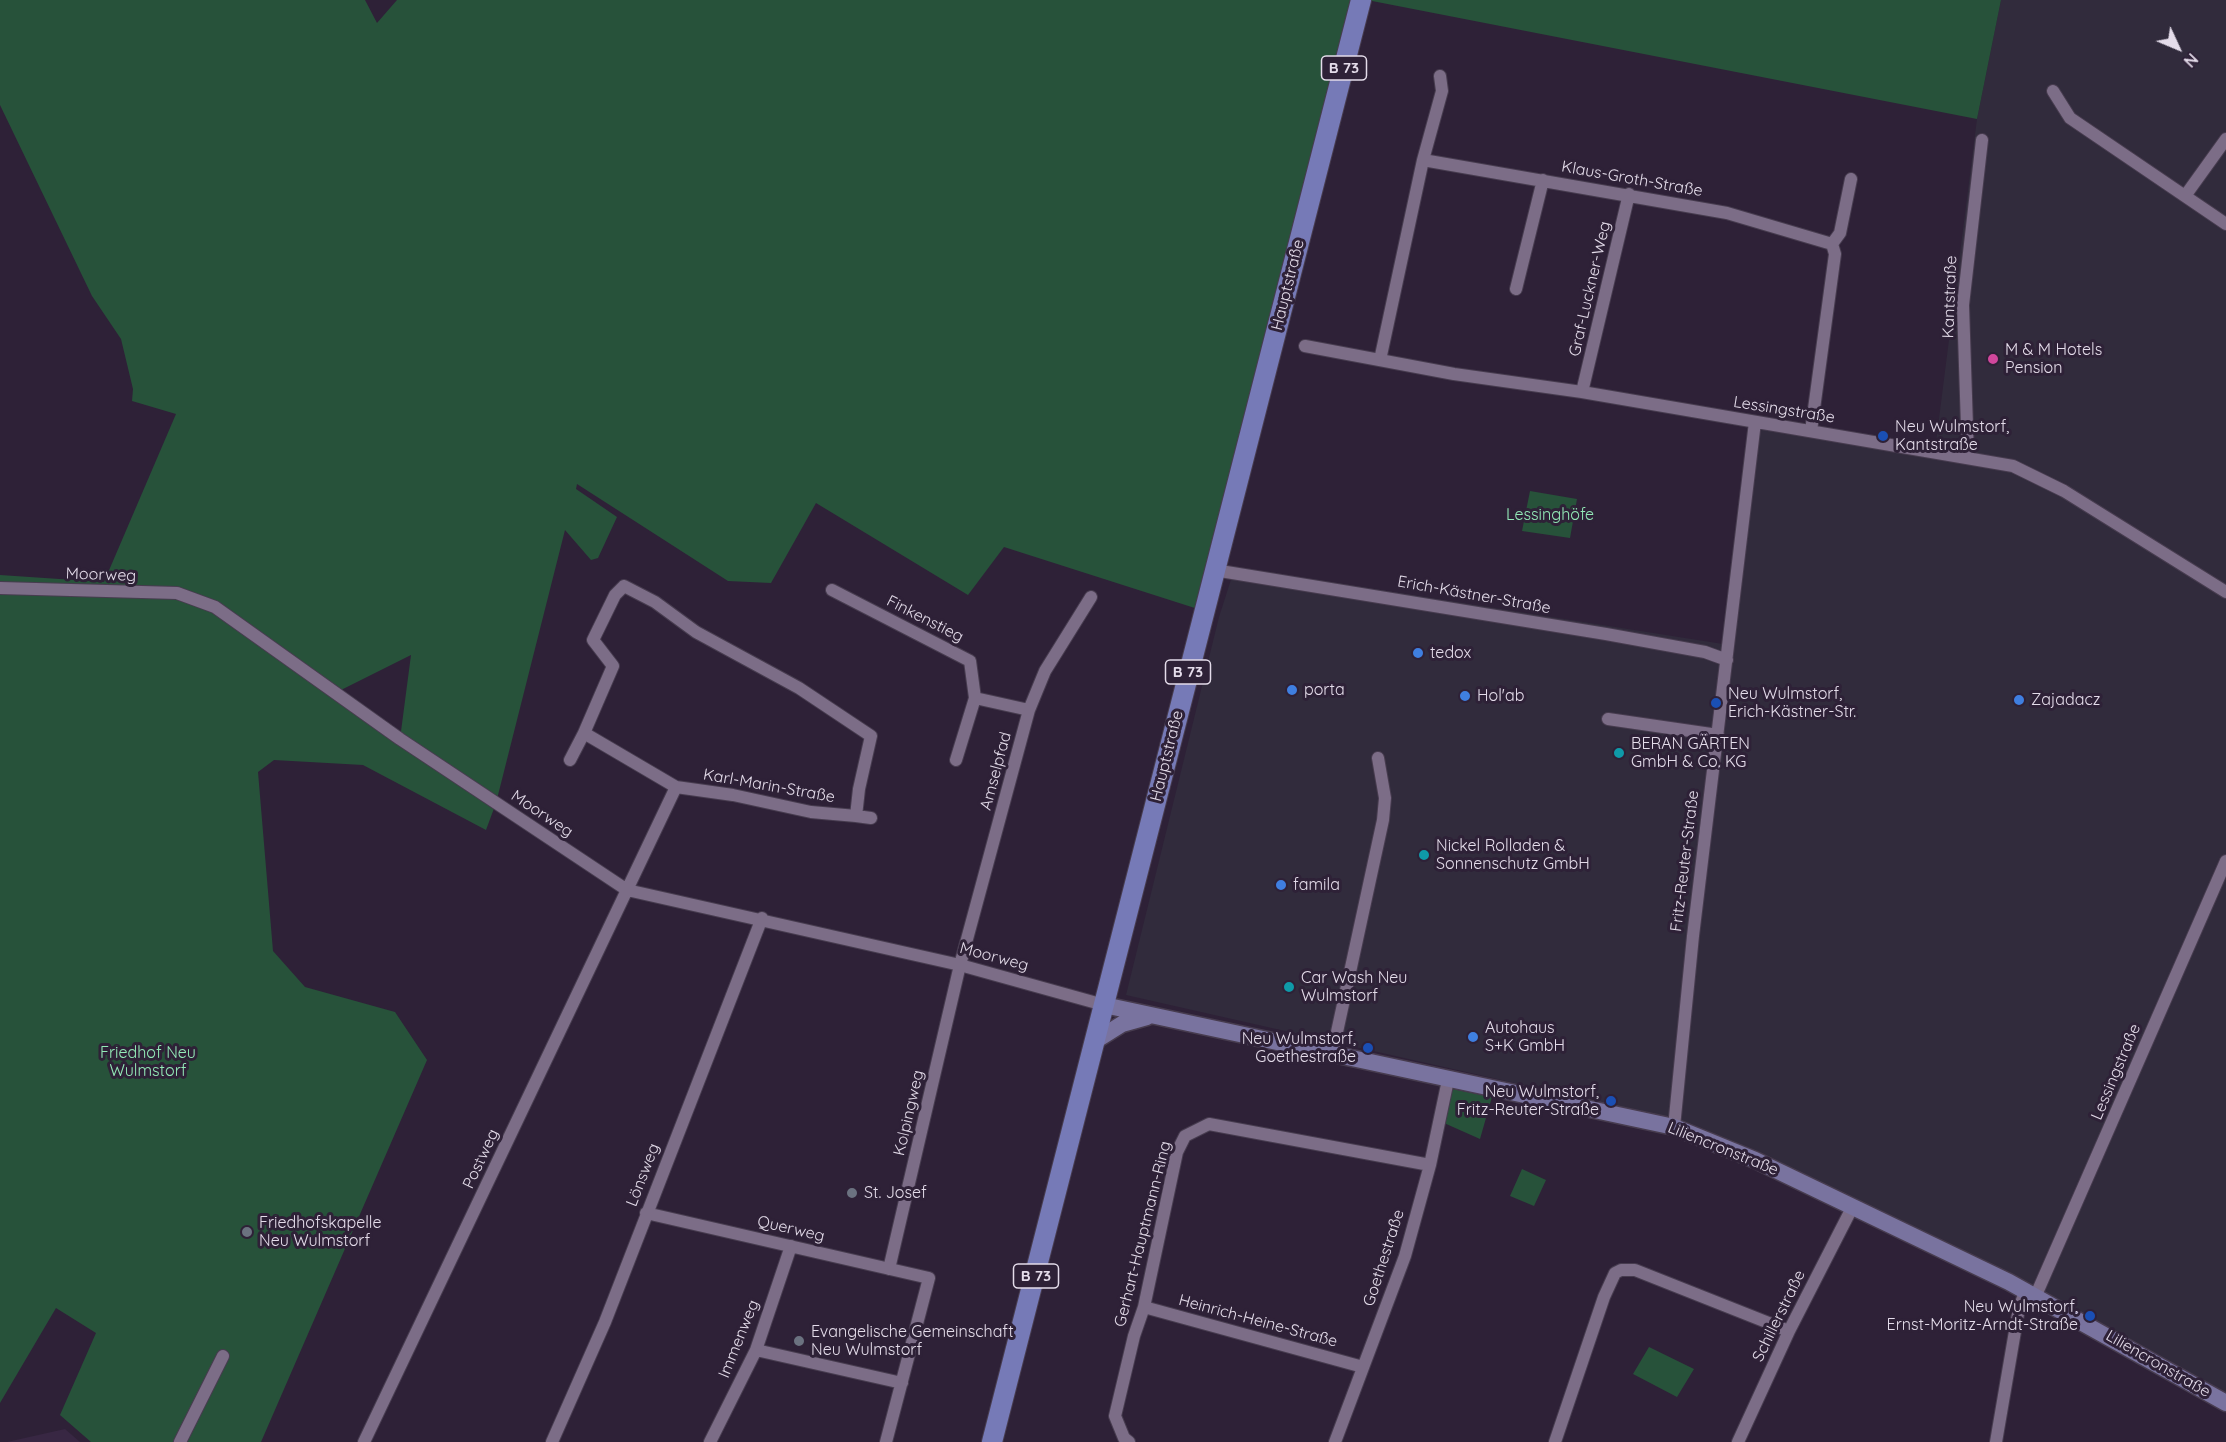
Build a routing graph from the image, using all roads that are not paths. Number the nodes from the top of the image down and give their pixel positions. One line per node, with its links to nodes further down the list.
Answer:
1 (1361, 0): 20 (main road, Hauptstraße / B 73)
2 (1440, 76): 6 (street)
3 (2054, 91): 10 (street)
4 (2226, 139): 10 (street)
5 (1982, 140): 19 (street, Kantstraße)
6 (1423, 160): 8 (street, Klaus-Groth-Straße); 15 (street)
7 (1851, 179): 12 (street)
8 (1543, 180): 9 (street, Klaus-Groth-Straße); 13 (street)
9 (1629, 194): 12 (street, Klaus-Groth-Straße); 16 (street, Graf-Luckner-Weg)
10 (2185, 196): 11 (street)
11 (2226, 224)
12 (1833, 244): 18 (street)
13 (1516, 289)
14 (1305, 346): 15 (street, Lessingstraße)
15 (1380, 360): 16 (street, Lessingstraße)
16 (1582, 392): 17 (street, Lessingstraße)
17 (1755, 422): 18 (street, Lessingstraße); 25 (street, Fritz-Reuter-Straße)
18 (1811, 431): 19 (street, Lessingstraße)
19 (1968, 457): 23 (street, Lessingstraße)
20 (1214, 570): 25 (street, Erich-Kästner-Straße); 41 (main road, Hauptstraße / B 73)
21 (0, 588): 38 (street, Moorweg)
22 (832, 590): 26 (street, Finkenstieg)
23 (2226, 592)
24 (1091, 597): 27 (street, Amselpfad)
25 (1726, 660): 30 (street, Fritz-Reuter-Straße)
26 (975, 698): 27 (street); 33 (street, Finkenstieg)
27 (1029, 710): 40 (street, Amselpfad)
28 (1608, 719): 30 (street)
29 (584, 733): 32 (street); 34 (street); 35 (street, Karl-Marin-Straße)
30 (1718, 735): 46 (street, Fritz-Reuter-Straße)
31 (1378, 758): 44 (street)
32 (570, 760)
33 (956, 760)
34 (676, 787): 35 (street, Karl-Marin-Straße); 38 (street, Postweg)
35 (856, 816): 36 (street, Karl-Marin-Straße)
36 (871, 818)
37 (2226, 861): 52 (street, Lessingstraße)
38 (627, 890): 39 (street, Moorweg); 61 (street, Postweg)
39 (762, 918): 40 (street, Moorweg); 49 (street, Lönsweg)
40 (960, 965): 41 (street, Moorweg); 51 (street, Kolpingweg)
41 (1104, 1005): 42 (street, Liliencronstraße); 43 (main road, Hauptstraße / B 73)
42 (1148, 1016): 43 (street); 44 (street, Liliencronstraße)
43 (1095, 1041): 65 (main road, Hauptstraße / B 73)
44 (1332, 1055): 45 (street, Liliencronstraße)
45 (1448, 1080): 46 (street, Liliencronstraße); 47 (street, Goethestraße)
46 (1674, 1127): 48 (street, Liliencronstraße)
47 (1430, 1165): 53 (street, Gerhart-Hauptmann-Ring); 57 (street, Goethestraße)
48 (1853, 1206): 52 (street, Liliencronstraße); 54 (street, Schillerstraße)
49 (646, 1213): 50 (street, Querweg); 62 (street, Lönsweg)
50 (791, 1246): 51 (street, Querweg); 55 (street, Immenweg)
51 (889, 1269): 58 (street, Querweg)
52 (2031, 1293): 59 (street, Liliencronstraße); 70 (street, Lessingstraße)
53 (1144, 1307): 57 (street, Heinrich-Heine-Straße); 66 (street, Gerhart-Hauptmann-Ring)
54 (1789, 1330): 68 (street); 69 (street, Schillerstraße)
55 (756, 1350): 58 (street); 63 (street, Immenweg)
56 (223, 1356): 60 (street)
57 (1363, 1367): 67 (street, Goethestraße)
58 (902, 1383): 64 (street)
59 (2226, 1403)
60 (180, 1442)
61 (364, 1442)
62 (552, 1442)
63 (710, 1442)
64 (886, 1442)
65 (992, 1442)
66 (1129, 1442)
67 (1335, 1442)
68 (1555, 1442)
69 (1738, 1442)
70 (1996, 1442)

